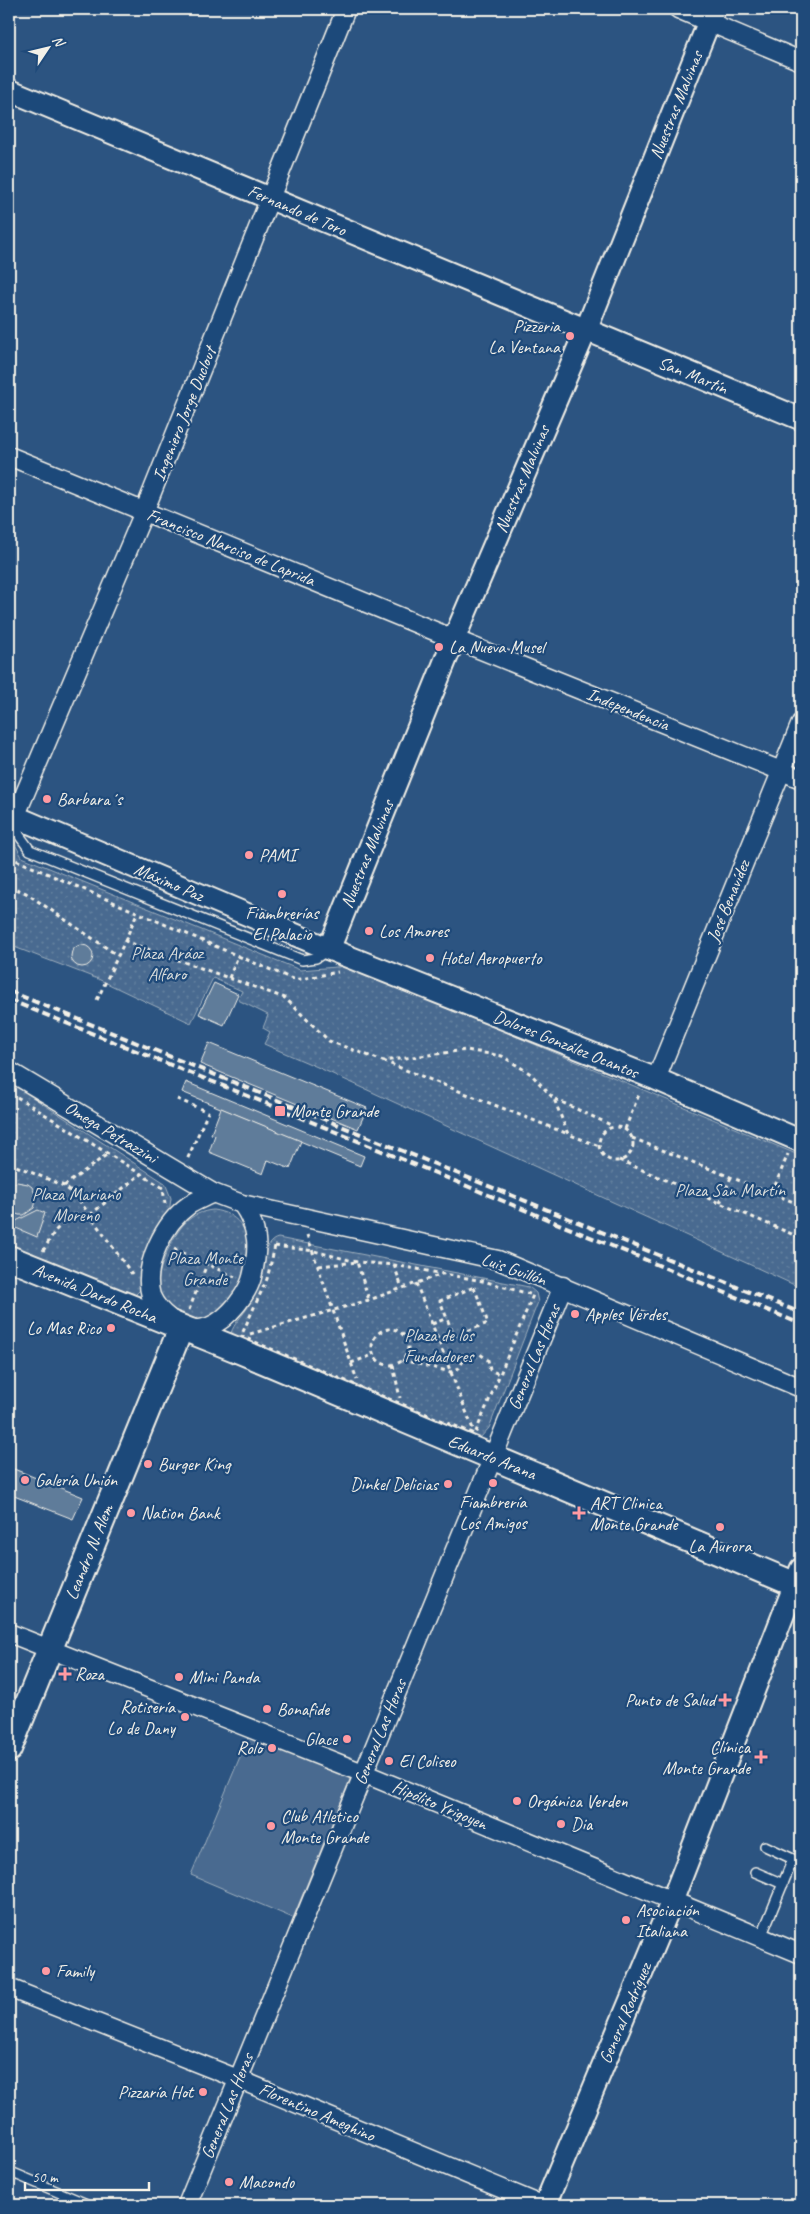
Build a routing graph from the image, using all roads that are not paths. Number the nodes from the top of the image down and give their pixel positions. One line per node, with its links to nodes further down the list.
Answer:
1 (346, 9): 6 (street, Ingeniero Jorge Duclout)
2 (678, 9): 3 (street)
3 (712, 15): 4 (street); 7 (street, Nuestras Malvinas)
4 (801, 61)
5 (9, 90): 6 (street, Fernando de Toro)
6 (270, 199): 7 (street, Fernando de Toro); 10 (street, Ingeniero Jorge Duclout)
7 (586, 330): 8 (street, San Martín); 11 (street, Nuestras Malvinas)
8 (801, 419)
9 (9, 456): 10 (street, Francisco Narciso de Laprida)
10 (144, 512): 11 (street, Francisco Narciso de Laprida); 15 (street, Ingeniero Jorge Duclout)
11 (454, 639): 13 (street, Independencia); 16 (street, Nuestras Malvinas)
12 (801, 723): 13 (street, José Benavídez)
13 (782, 771): 14 (street, Independencia); 18 (street, José Benavídez)
14 (801, 779)
15 (12, 815): 16 (street, Máximo Paz)
16 (329, 949): 18 (street, Dolores González Ocantos)
17 (9, 1071): 20 (street, Omega Petrazzini)
18 (651, 1077): 19 (street, Dolores González Ocantos)
19 (798, 1140)
20 (213, 1193): 21 (street, Luis Guillón); 24 (street)
21 (242, 1204): 23 (street, Luis Guillón); 24 (street)
22 (9, 1258): 24 (main road, Avenida Dardo Rocha)
23 (563, 1286): 25 (street, Luis Guillón); 26 (street, General Las Heras)
24 (183, 1323): 26 (main road, Eduardo Arana); 29 (main road, Leandro N. Alem)
25 (801, 1388)
26 (493, 1457): 27 (main road, Eduardo Arana); 31 (street, General Las Heras)
27 (799, 1580): 35 (street, General Rodríguez)
28 (9, 1633): 29 (street, Hipólito Yrigoyen)
29 (50, 1650): 30 (main road, Leandro N. Alem); 31 (street, Hipólito Yrigoyen)
30 (9, 1749)
31 (363, 1773): 35 (street, Hipólito Yrigoyen); 39 (street, General Las Heras)
32 (765, 1846): 34 (lane)
33 (755, 1872): 34 (lane)
34 (783, 1884): 36 (lane)
35 (672, 1901): 36 (street, Hipólito Yrigoyen); 44 (street, General Rodríguez)
36 (761, 1937): 37 (street, Hipólito Yrigoyen)
37 (801, 1954)
38 (9, 1988): 39 (street, Florentino Ameghino)
39 (238, 2079): 42 (street, General Las Heras); 43 (street, Florentino Ameghino)
40 (9, 2182): 41 (lane)
41 (89, 2205)
42 (186, 2205)
43 (541, 2205)
44 (546, 2205)

